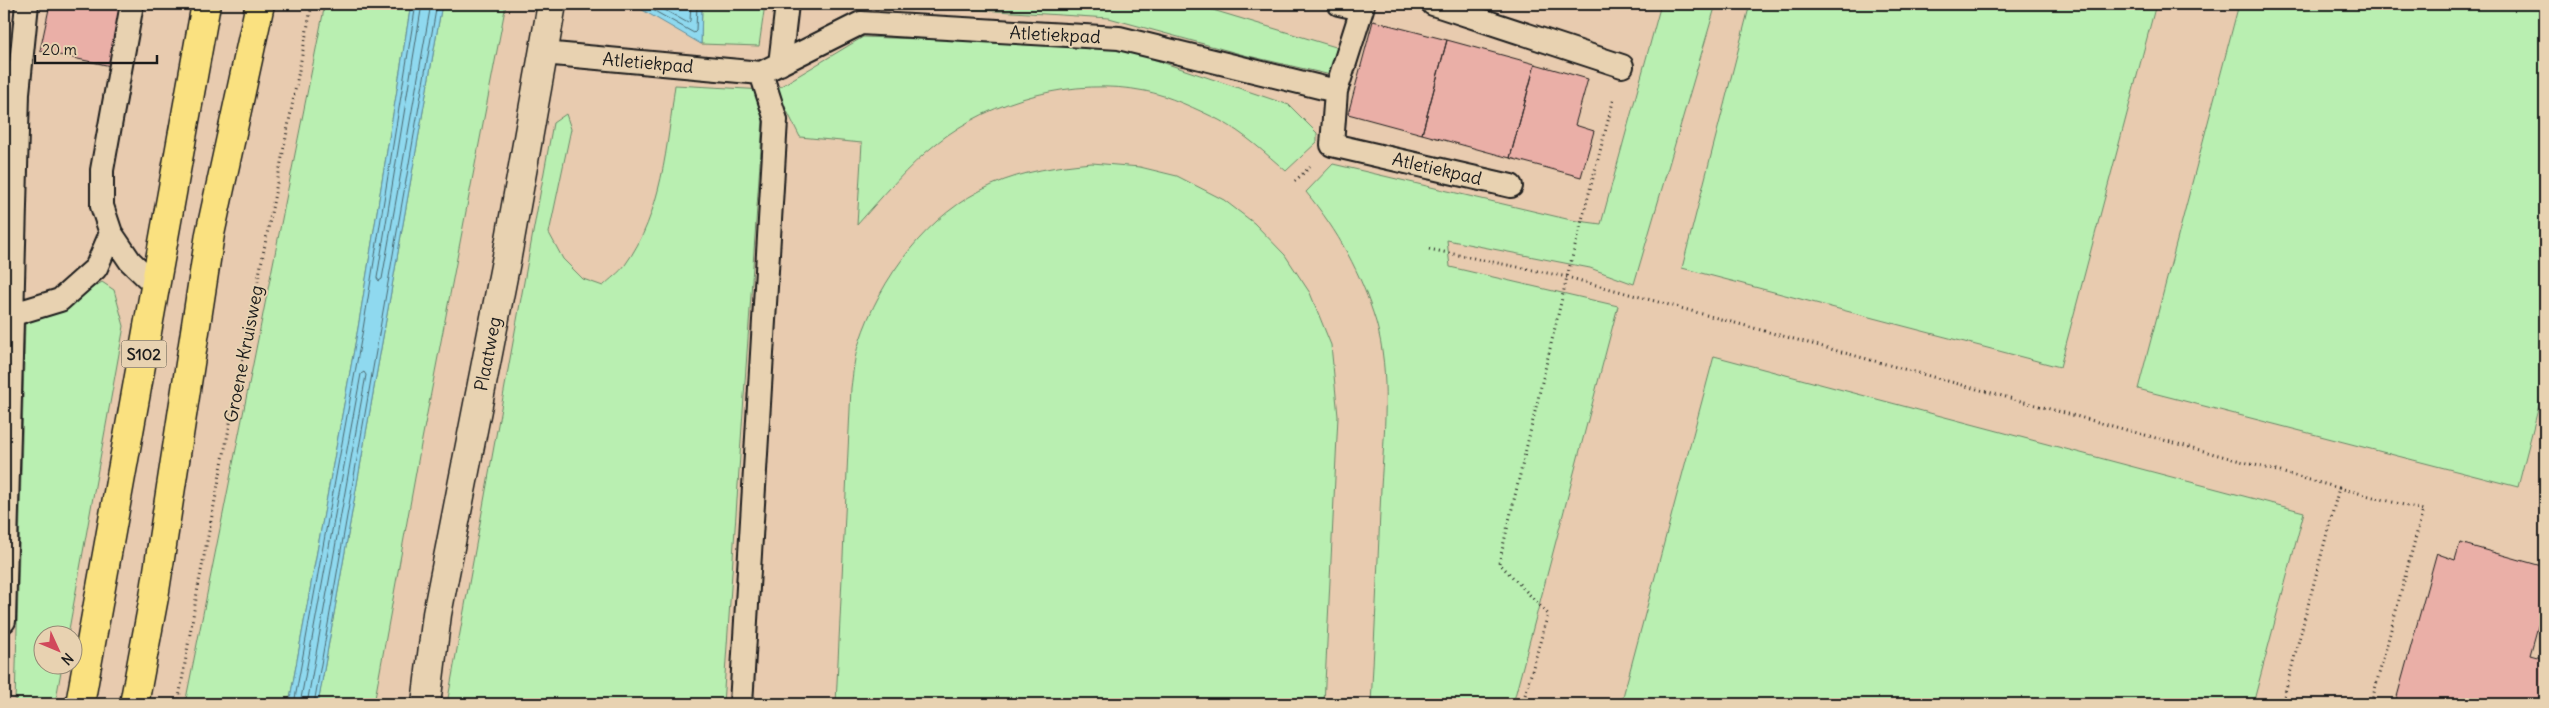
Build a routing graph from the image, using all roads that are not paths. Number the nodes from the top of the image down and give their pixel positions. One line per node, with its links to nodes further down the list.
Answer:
1 (27, 4): 17 (lane)
2 (132, 4): 15 (lane)
3 (206, 4): 16 (main road, S102)
4 (260, 4): 20 (main road, S102)
5 (552, 4): 10 (street, Plaatweg)
6 (787, 4): 12 (lane)
7 (1339, 4): 9 (lane)
8 (1433, 4): 11 (lane)
9 (1362, 6): 13 (lane)
10 (543, 53): 12 (lane, Atletiekpad); 21 (street, Plaatweg)
11 (1622, 66)
12 (771, 68): 13 (lane, Atletiekpad); 22 (lane)
13 (1336, 91): 14 (lane, Atletiekpad)
14 (1511, 186)
15 (111, 233): 16 (lane); 17 (lane)
16 (156, 286): 19 (main road, S102)
17 (8, 316): 18 (lane)
18 (4, 621)
19 (80, 704)
20 (134, 704)
21 (426, 704)
22 (742, 704)

